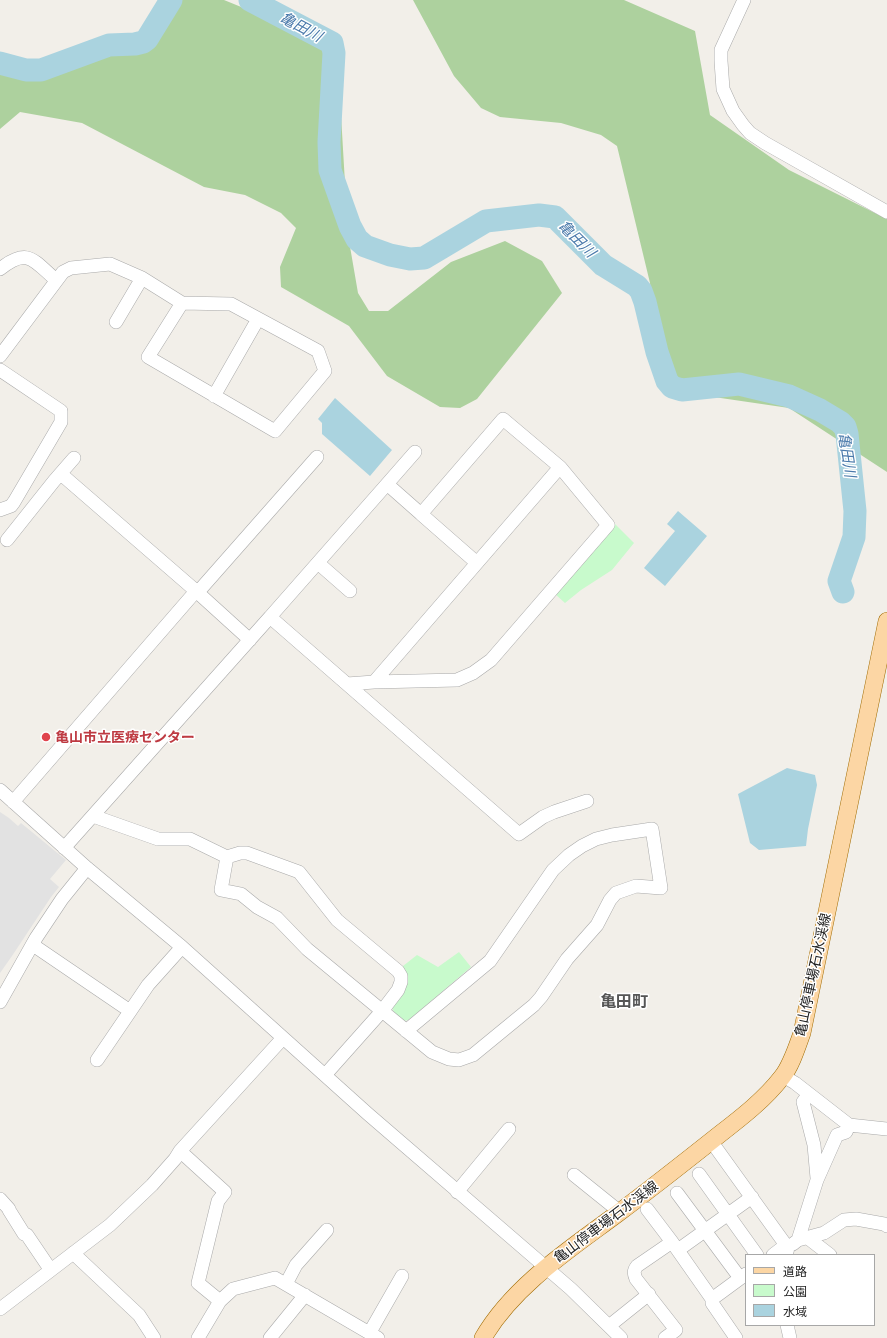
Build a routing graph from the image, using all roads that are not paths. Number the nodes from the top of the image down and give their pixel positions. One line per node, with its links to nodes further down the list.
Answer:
1 (744, 0): 2 (street)
2 (887, 212)
3 (0, 270): 5 (street)
4 (142, 278): 5 (street); 6 (street); 8 (street)
5 (56, 280): 9 (street)
6 (182, 303): 7 (street); 11 (street)
7 (258, 319): 11 (street); 11 (street)
8 (116, 322)
9 (0, 356)
10 (0, 370): 18 (street)
11 (214, 396)
12 (416, 452): 17 (street)
13 (317, 457): 24 (street)
14 (74, 458): 16 (street)
15 (560, 467): 19 (street); 22 (street); 28 (street)
16 (61, 474): 20 (street); 24 (street)
17 (387, 484): 19 (street); 21 (street)
18 (0, 510)
19 (421, 514): 22 (street)
20 (7, 540)
21 (318, 563): 23 (street); 25 (street)
22 (477, 563): 28 (street)
23 (350, 591)
24 (197, 592): 27 (street); 32 (street)
25 (270, 617): 27 (street); 29 (street)
26 (887, 621): 46 (main road, 亀山停車場石水渓線)
27 (250, 640): 33 (street)
28 (374, 682): 29 (street)
29 (347, 684): 31 (street)
30 (0, 790): 32 (street)
31 (587, 801)
32 (13, 802): 34 (street)
33 (93, 816): 34 (street); 35 (street)
34 (64, 848): 36 (street)
35 (227, 857): 40 (street); 40 (street)
36 (87, 868): 37 (street); 38 (street)
37 (33, 944): 39 (street); 41 (street)
38 (182, 948): 41 (street); 43 (street)
39 (0, 1002)
40 (382, 1010): 42 (street); 45 (street)
41 (130, 1011): 44 (street)
42 (406, 1030): 42 (street)
43 (283, 1038): 45 (street); 53 (street)
44 (97, 1060)
45 (325, 1075): 57 (street)
46 (783, 1076): 47 (street); 52 (main road, 亀山停車場石水渓線)
47 (809, 1094): 49 (street); 56 (street)
48 (887, 1118): 50 (street)
49 (849, 1125): 50 (street); 56 (street)
50 (881, 1128)
51 (509, 1130): 57 (street)
52 (712, 1141): 59 (street); 62 (main road, 亀山停車場石水渓線)
53 (180, 1151): 69 (street); 81 (street)
54 (699, 1174): 63 (street)
55 (574, 1175): 62 (street)
56 (817, 1180): 67 (street)
57 (457, 1192): 73 (street)
58 (677, 1194): 66 (street)
59 (752, 1197): 63 (street); 67 (street)
60 (0, 1199): 74 (street)
61 (646, 1209): 68 (street)
62 (620, 1212): 73 (main road, 亀山停車場石水渓線)
63 (728, 1214): 66 (street); 70 (street)
64 (886, 1222): 67 (street)
65 (327, 1230): 77 (street)
66 (705, 1231): 68 (street); 76 (street)
67 (793, 1245): 71 (street); 72 (street)
68 (675, 1246): 78 (street); 80 (street)
69 (73, 1253): 74 (street); 86 (street)
70 (756, 1254)
71 (775, 1254)
72 (826, 1254)
73 (545, 1268): 83 (street); 89 (main road, 亀山停車場石水渓線)
74 (50, 1270): 82 (street)
75 (402, 1276): 85 (street)
76 (743, 1276): 80 (street)
77 (286, 1284): 79 (street); 81 (street)
78 (649, 1294): 83 (street); 91 (street)
79 (306, 1296): 85 (street); 88 (street)
80 (712, 1299): 92 (street)
81 (220, 1301): 87 (street)
82 (0, 1309)
83 (609, 1326): 90 (street)
84 (787, 1326): 93 (street)
85 (374, 1335)
86 (154, 1338)
87 (198, 1338)
88 (270, 1338)
89 (483, 1338)
90 (621, 1338)
91 (665, 1338)
92 (736, 1338)
93 (790, 1338)

